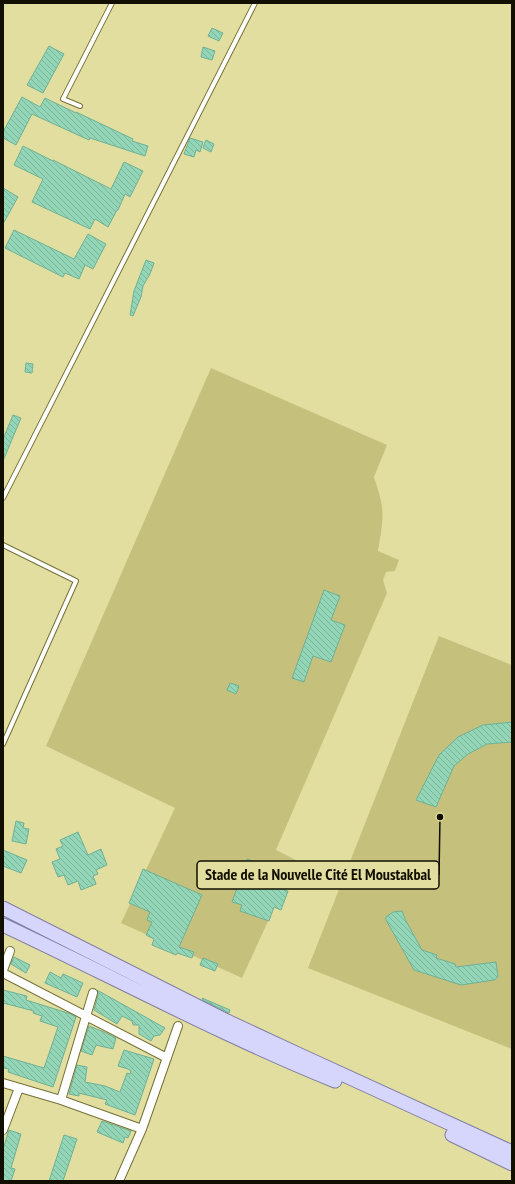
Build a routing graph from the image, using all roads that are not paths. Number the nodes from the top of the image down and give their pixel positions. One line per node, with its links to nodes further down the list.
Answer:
1 (112, 3): 3 (lane)
2 (255, 3): 4 (lane)
3 (80, 106)
4 (3, 498)
5 (3, 545): 6 (lane)
6 (3, 744)
7 (3, 908): 15 (main road)
8 (3, 925): 15 (main road)
9 (10, 951): 10 (street)
10 (3, 970)
11 (3, 973): 13 (street)
12 (93, 993): 13 (street)
13 (86, 1016): 16 (street); 20 (street)
14 (178, 1026): 16 (street)
15 (224, 1026): 17 (main road)
16 (166, 1058): 22 (street)
17 (297, 1060): 23 (main road); 24 (main road)
18 (3, 1083): 19 (street)
19 (19, 1088): 20 (street); 21 (street)
20 (61, 1100): 22 (street)
21 (3, 1130)
22 (142, 1130): 25 (street)
23 (512, 1152)
24 (512, 1164)
25 (119, 1181)

